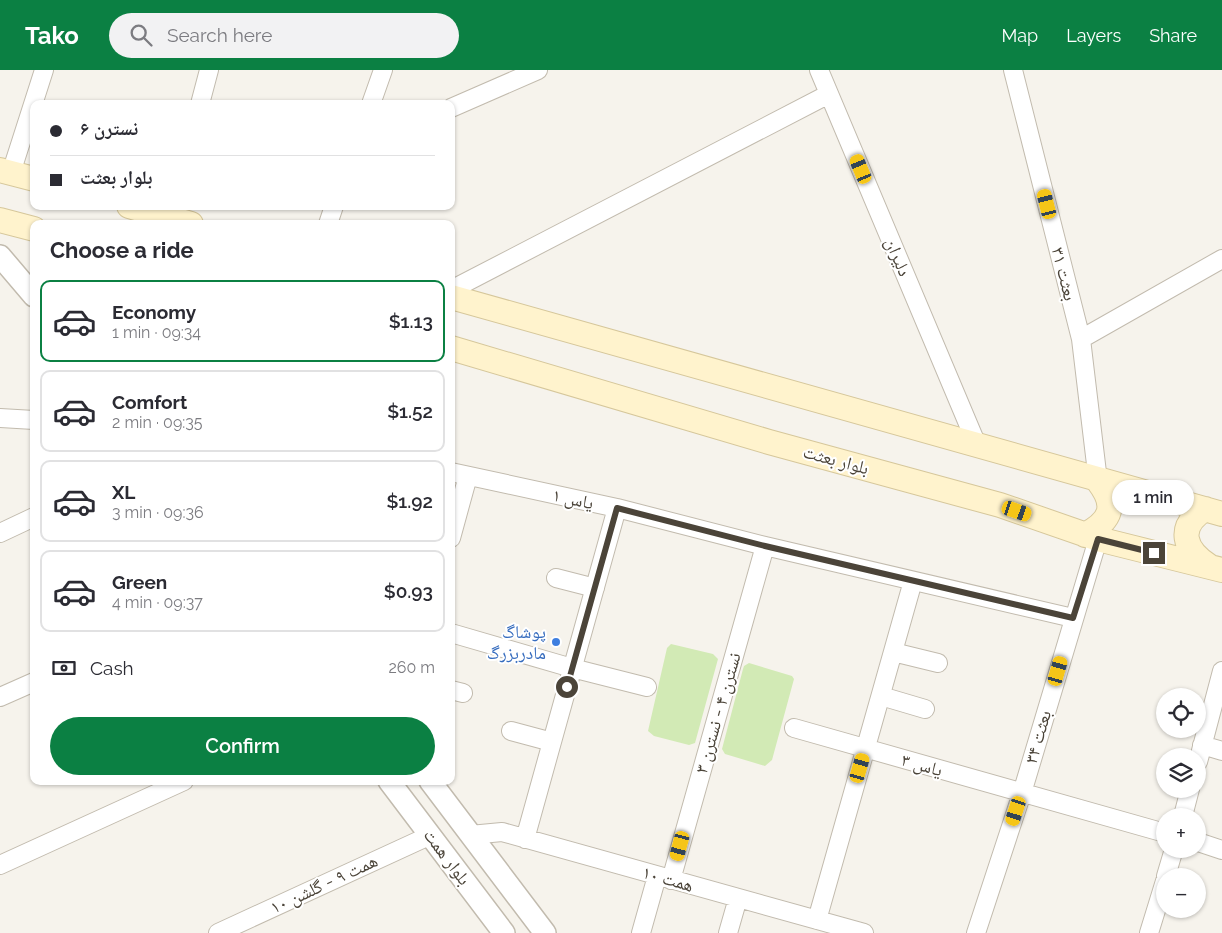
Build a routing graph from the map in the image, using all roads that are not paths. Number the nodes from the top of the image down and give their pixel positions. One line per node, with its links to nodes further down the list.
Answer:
1 (44, 70): 8 (street)
2 (209, 70): 9 (street)
3 (383, 70): 10 (street)
4 (538, 70): 11 (street)
5 (819, 70): 7 (street, دلیران)
6 (1013, 70): 24 (street, بعثت ۳۱)
7 (829, 94): 21 (street); 28 (street, دلیران)
8 (33, 100)
9 (201, 100)
10 (372, 100)
11 (455, 106)
12 (30, 107): 13 (street)
13 (6, 171): 14 (main road)
14 (30, 178)
15 (149, 210): 16 (main road)
16 (178, 216)
17 (0, 220): 18 (main road)
18 (30, 228)
19 (0, 256): 22 (street)
20 (1222, 260): 24 (street)
21 (455, 288)
22 (30, 291)
23 (455, 298): 28 (main road)
24 (1081, 339): 30 (street, بعثت ۳۱)
25 (455, 349): 36 (main road, بلوار بعثت)
26 (0, 418): 27 (street)
27 (30, 420)
28 (977, 445): 30 (main road)
29 (460, 474): 31 (street, یاس ۱); 32 (street)
30 (1098, 481): 33 (main road); 36 (main road)
31 (617, 508): 37 (street, یاس ۱); 41 (street)
32 (455, 510)
33 (1213, 512): 38 (main road)
34 (30, 519): 35 (street)
35 (0, 533)
36 (1092, 537): 38 (main road, بلوار بعثت); 42 (street, بعثت ۳۴)
37 (765, 546): 40 (street, یاس ۱); 71 (street, نسترن ۴ - نسترن ۳)
38 (1216, 568)
39 (556, 578): 41 (street)
40 (913, 581): 42 (street, یاس ۱); 44 (street)
41 (595, 588): 46 (street)
42 (1073, 618): 63 (street, بعثت ۳۴)
43 (455, 634): 46 (street)
44 (893, 652): 45 (street); 50 (street)
45 (938, 663)
46 (572, 668): 49 (street); 55 (street)
47 (1222, 671): 56 (street)
48 (30, 684): 51 (street)
49 (647, 687)
50 (881, 696): 52 (street); 57 (street)
51 (0, 698)
52 (925, 709)
53 (794, 728): 57 (street, یاس ۳)
54 (510, 731): 55 (street)
55 (552, 742): 67 (street)
56 (1201, 748)
57 (866, 749): 63 (street, یاس ۳); 74 (street)
58 (1222, 751): 59 (street)
59 (1206, 752)
60 (175, 785): 70 (street)
61 (392, 785): 65 (street, بلوار همت)
62 (433, 785): 66 (street, بلوار همت)
63 (1022, 793): 64 (street, یاس ۳); 81 (street, بعثت ۳۴)
64 (1156, 830)
65 (431, 835): 75 (street, همت ۹ - گلشن ۱۰); 76 (street, بلوار همت)
66 (470, 835): 67 (street, همت ۱۰); 77 (street, بلوار همت)
67 (525, 839): 71 (street, همت ۱۰)
68 (1206, 845): 69 (street)
69 (1222, 850)
70 (0, 865)
71 (664, 878): 72 (street, همت ۱۰); 78 (street, نسترن ۴ - نسترن ۳)
72 (738, 898): 74 (street, همت ۱۰); 79 (street)
73 (1156, 912): 82 (street)
74 (817, 920): 80 (street, همت ۱۰)
75 (218, 933)
76 (504, 933)
77 (545, 933)
78 (641, 933)
79 (728, 933)
80 (864, 933)
81 (976, 933)
82 (1150, 933)

